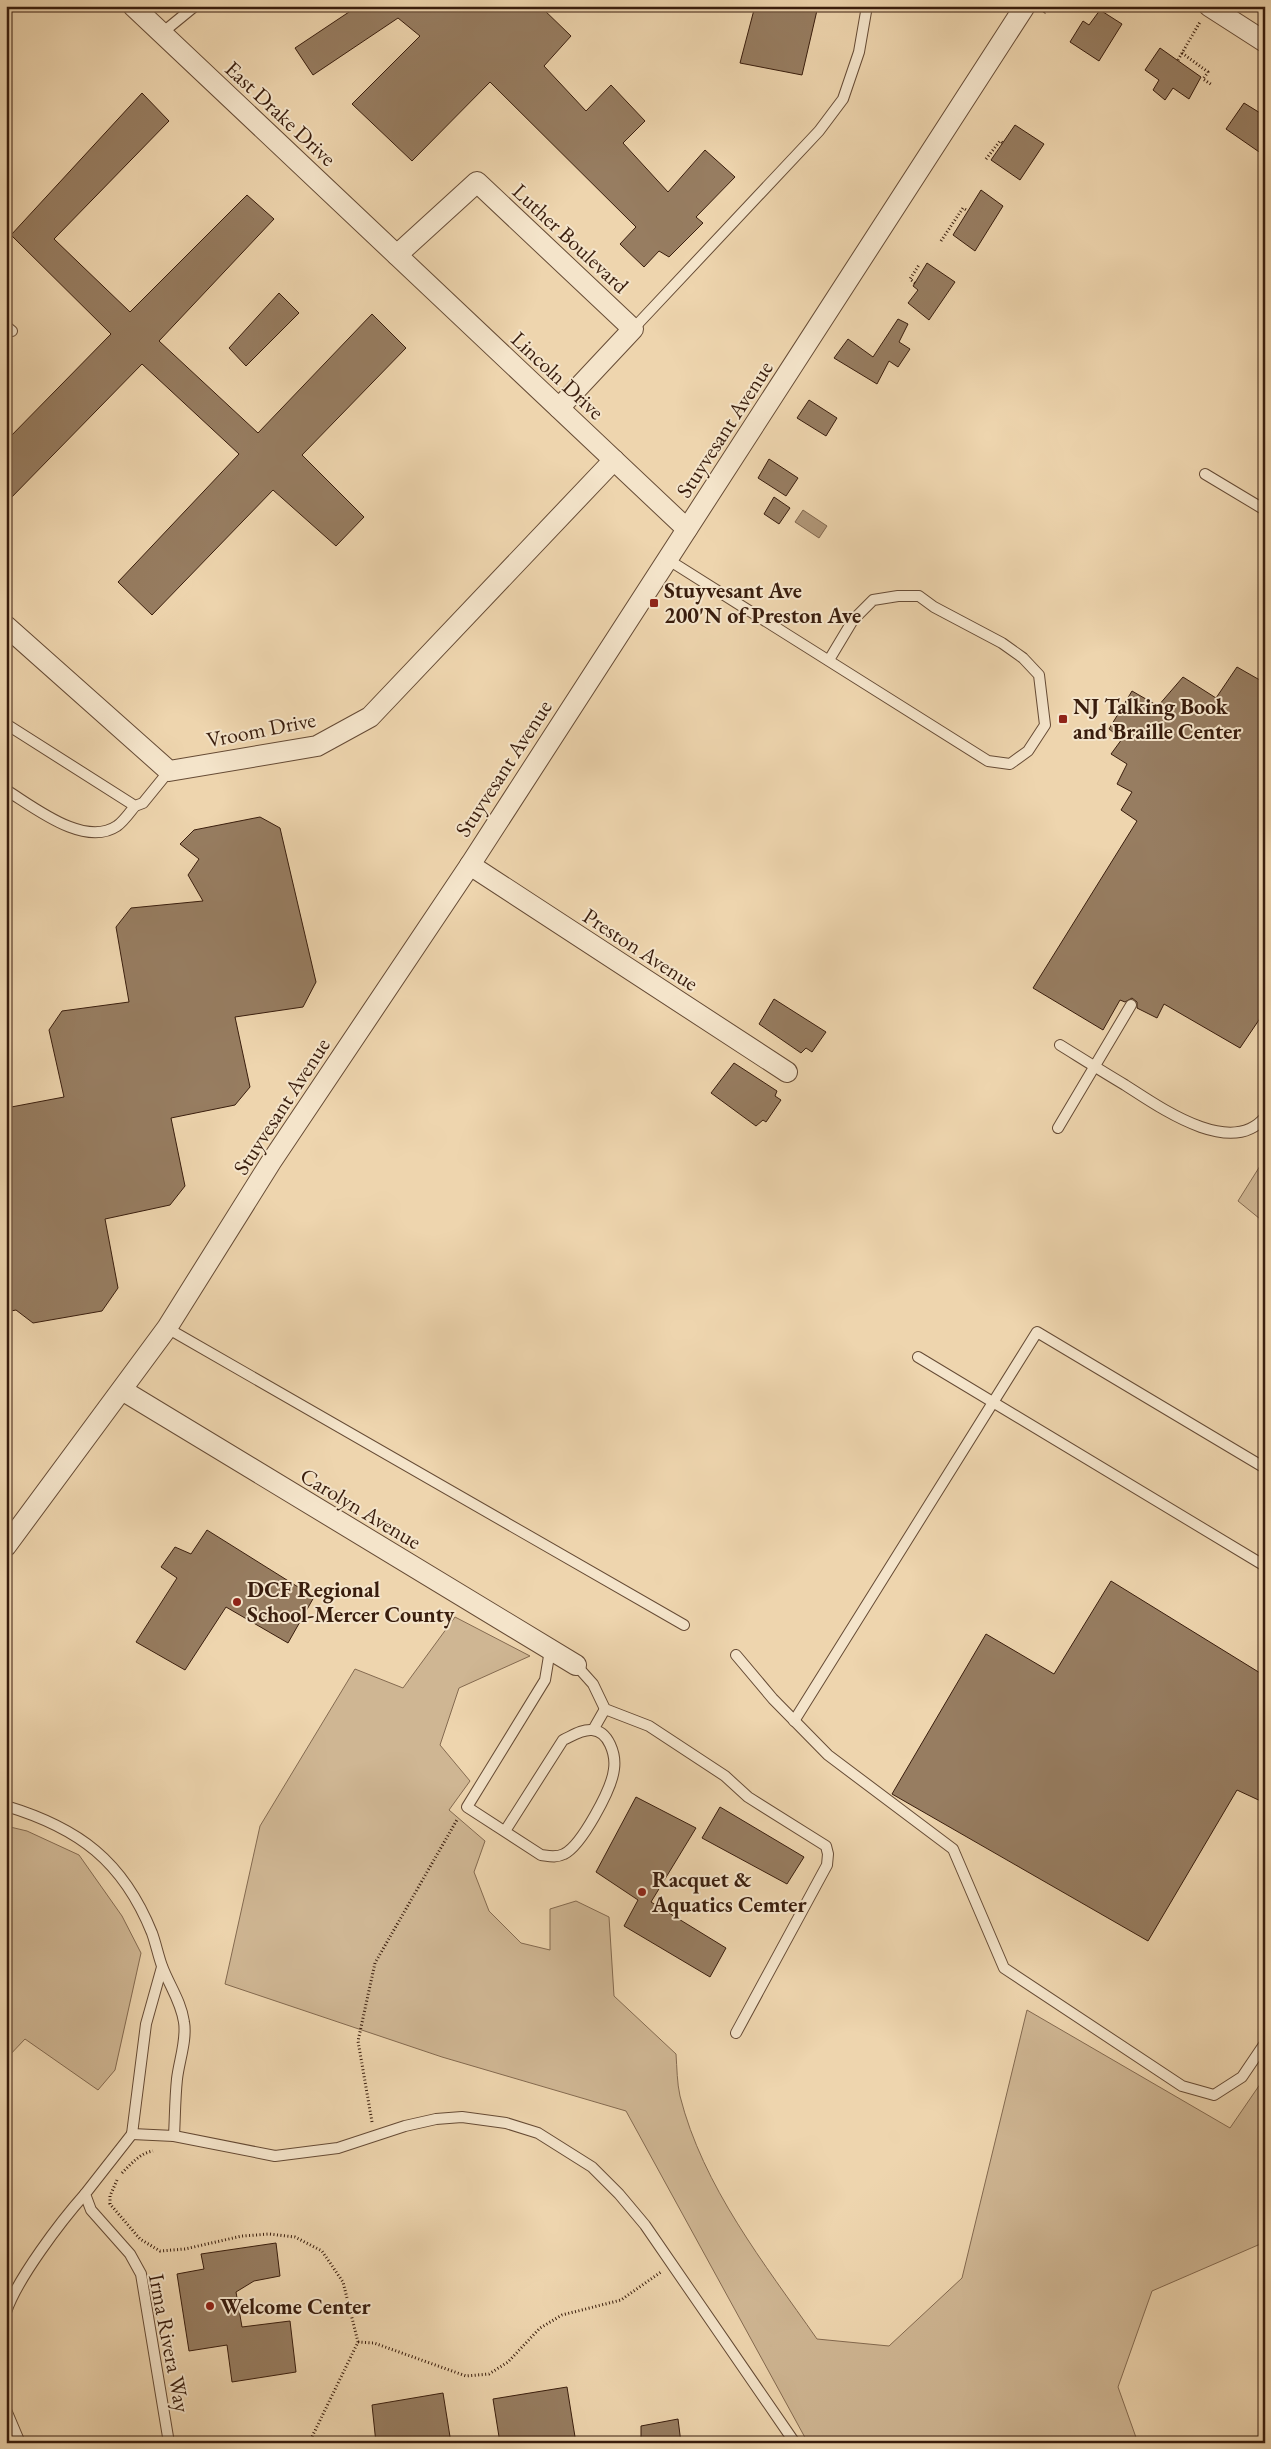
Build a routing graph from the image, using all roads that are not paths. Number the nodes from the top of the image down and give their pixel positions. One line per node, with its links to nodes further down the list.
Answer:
1 (133, 6): 6 (street, East Drake Drive)
2 (195, 6): 6 (lane)
3 (867, 6): 9 (lane)
4 (1025, 6): 14 (street, Stuyvesant Avenue)
5 (1209, 6): 7 (street)
6 (162, 33): 8 (street, East Drake Drive)
7 (1265, 42)
8 (397, 255): 9 (street, Luther Boulevard); 10 (street, Lincoln Drive)
9 (633, 329): 10 (street)
10 (559, 408): 11 (street, Lincoln Drive)
11 (614, 460): 14 (street, Lincoln Drive); 19 (street, Vroom Drive)
12 (1205, 474): 13 (lane)
13 (1265, 510)
14 (687, 529): 15 (street, Stuyvesant Avenue)
15 (667, 559): 17 (lane); 22 (street, Stuyvesant Avenue)
16 (6, 626): 19 (street)
17 (828, 660): 17 (lane)
18 (6, 724): 21 (lane)
19 (169, 770): 21 (lane)
20 (6, 790): 21 (lane)
21 (135, 806)
22 (470, 865): 26 (street, Preston Avenue); 29 (street, Stuyvesant Avenue)
23 (1131, 1005): 25 (lane)
24 (1060, 1045): 25 (lane)
25 (1093, 1066): 27 (lane); 28 (lane)
26 (787, 1072)
27 (1265, 1117)
28 (1058, 1128)
29 (167, 1328): 31 (street, Stuyvesant Avenue); 36 (lane)
30 (918, 1357): 32 (lane)
31 (122, 1390): 34 (street, Stuyvesant Avenue); 37 (street, Carolyn Avenue)
32 (993, 1402): 33 (lane); 35 (lane); 41 (lane)
33 (1265, 1468)
34 (6, 1546)
35 (1265, 1566)
36 (684, 1625)
37 (550, 1650): 39 (street, Carolyn Avenue); 44 (lane)
38 (736, 1655): 41 (lane)
39 (576, 1665): 40 (lane)
40 (605, 1709): 42 (lane); 46 (lane)
41 (794, 1721): 47 (lane)
42 (593, 1730): 44 (lane); 44 (lane)
43 (6, 1806): 45 (lane)
44 (504, 1831)
45 (162, 1967): 48 (lane); 49 (lane)
46 (736, 2033)
47 (1265, 2043)
48 (132, 2134): 49 (lane); 50 (lane)
49 (174, 2136): 55 (lane)
50 (85, 2194): 51 (lane); 53 (lane, Irma Rivera Way)
51 (6, 2312)
52 (6, 2410): 54 (lane)
53 (168, 2441)
54 (20, 2443)
55 (795, 2443)

